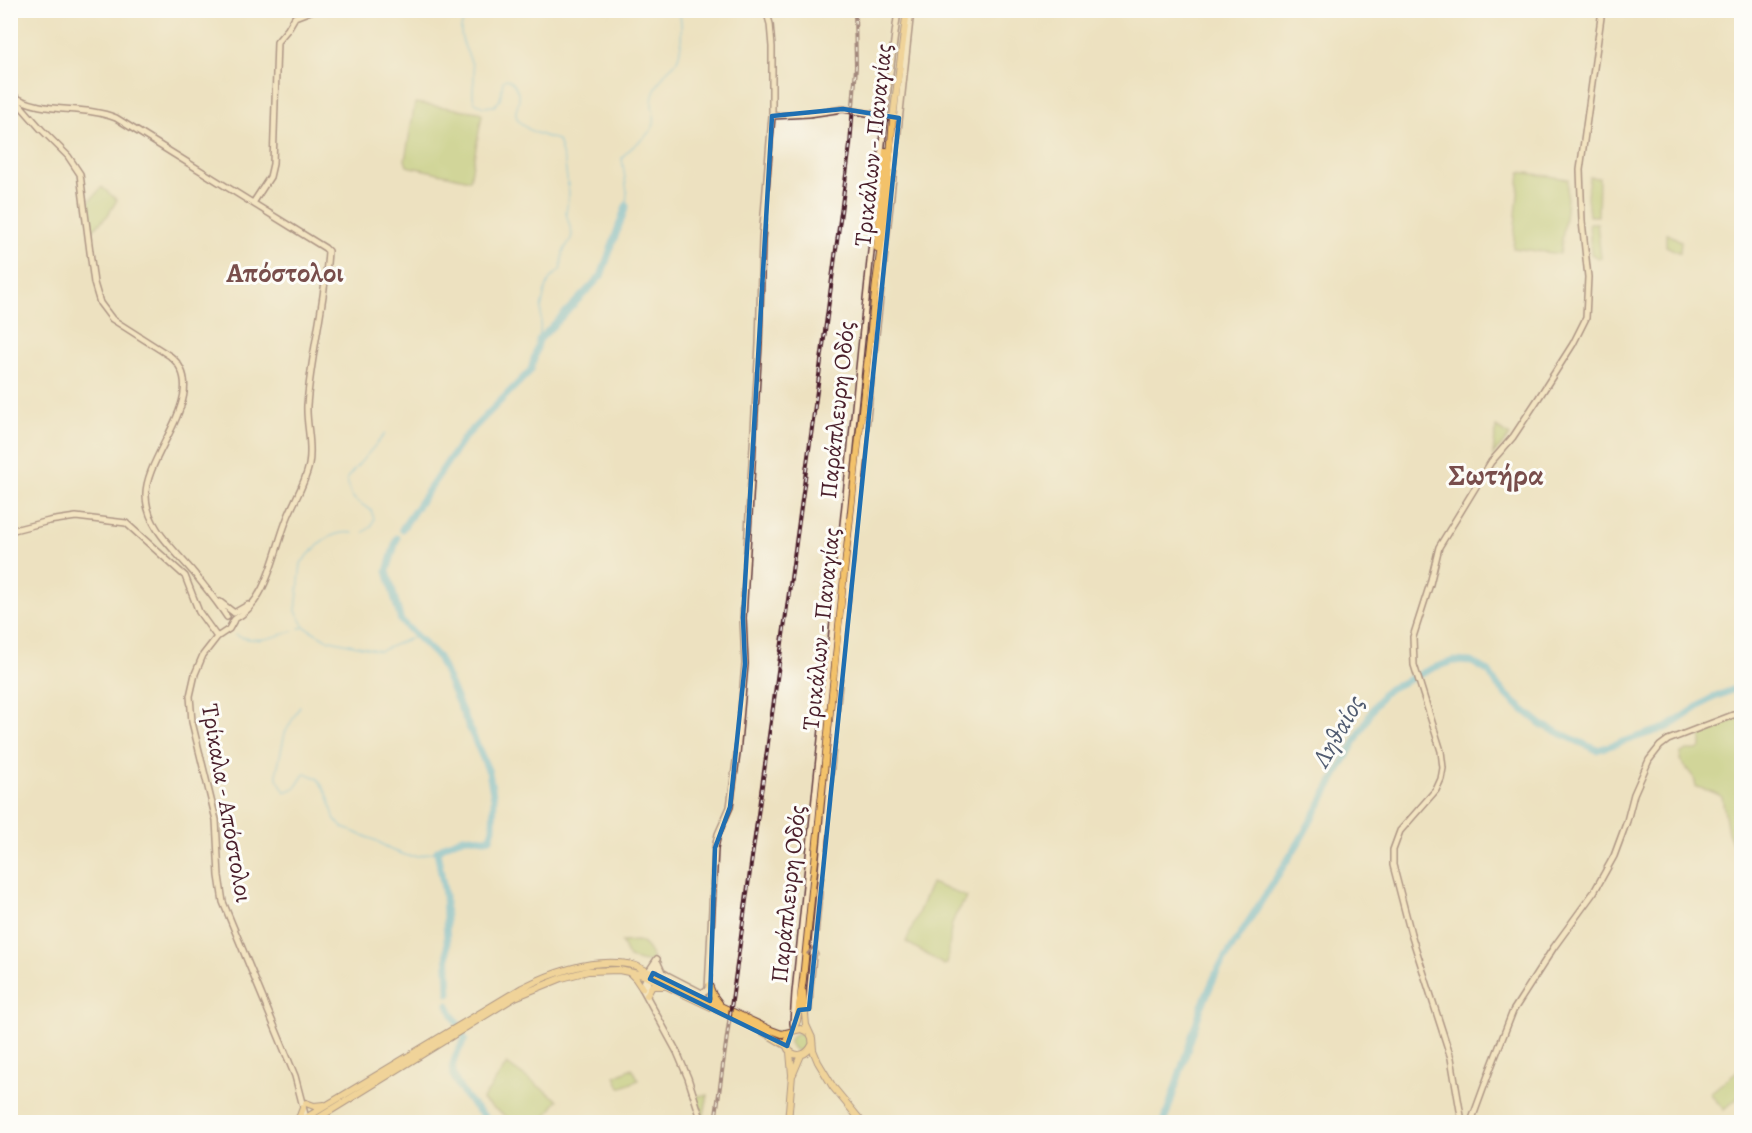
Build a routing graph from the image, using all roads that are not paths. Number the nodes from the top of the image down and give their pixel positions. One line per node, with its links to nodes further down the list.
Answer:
1 (313, 10): 9 (street)
2 (766, 10): 7 (street)
3 (898, 10): 8 (street, Παράπλευρη Οδός)
4 (907, 10): 8 (main road, Τρικάλων - Παναγίας)
5 (1602, 10): 43 (street)
6 (11, 95): 9 (street); 15 (street)
7 (772, 116): 8 (street); 27 (street)
8 (892, 117): 10 (main road, Τρικάλων - Παναγίας); 11 (street, Παράπλευρη Οδός); 20 (street, Παράπλευρη Οδός)
9 (253, 203): 16 (street, Τρίκαλα - Απόστολοι)
10 (858, 446): 11 (main road); 13 (main road, Τρικάλων - Παναγίας)
11 (851, 450): 12 (street, Παράπλευρη Οδός)
12 (848, 483): 13 (main road); 34 (street, Παράπλευρη Οδός)
13 (854, 488): 20 (main road, Τρικάλων - Παναγίας)
14 (10, 531): 19 (street)
15 (211, 595): 16 (street); 17 (street)
16 (234, 616): 17 (street); 18 (street, Τρίκαλα - Απόστολοι)
17 (227, 617): 18 (street)
18 (224, 632): 19 (street, Τρίκαλα - Απόστολοι)
19 (217, 637): 41 (street, Τρίκαλα - Απόστολοι)
20 (841, 639): 21 (street, Παράπλευρη Οδός); 22 (main road, Τρικάλων - Παναγίας)
21 (840, 672): 22 (main road); 32 (street, Παράπλευρη Οδός, one-way to 21)
22 (834, 677): 26 (main road, Τρικάλων - Παναγίας)
23 (1742, 715): 44 (street)
24 (628, 971): 25 (main road); 29 (main road); 33 (main road)
25 (650, 971): 27 (street); 28 (main road); 29 (street); 30 (street); 31 (main road); 33 (main road)
26 (803, 979): 32 (main road, Τρικάλων - Παναγίας); 34 (main road, Τρικάλων - Παναγίας)
27 (709, 985): 31 (main road)
28 (663, 986): 30 (main road); 37 (main road)
29 (642, 988): 30 (street)
30 (647, 996): 48 (street)
31 (723, 1008): 34 (main road)
32 (806, 1009): 35 (main road, Τρικάλων - Παναγίας)
33 (473, 1020): 42 (main road)
34 (793, 1030): 35 (main road); 37 (main road)
35 (808, 1032): 36 (main road)
36 (812, 1045): 38 (main road); 39 (main road)
37 (788, 1049): 38 (main road); 40 (main road)
38 (803, 1055): 39 (main road); 40 (main road)
39 (818, 1062): 50 (main road)
40 (792, 1075): 49 (main road)
41 (304, 1105): 42 (main road); 45 (street, Τρίκαλα - Απόστολοι); 46 (main road)
42 (332, 1107): 45 (main road); 47 (main road)
43 (1460, 1110): 44 (street); 51 (street)
44 (1475, 1111): 52 (street)
45 (310, 1121): 46 (main road)
46 (297, 1122)
47 (318, 1122)
48 (702, 1122)
49 (788, 1122)
50 (862, 1122)
51 (1462, 1122)
52 (1471, 1122)

